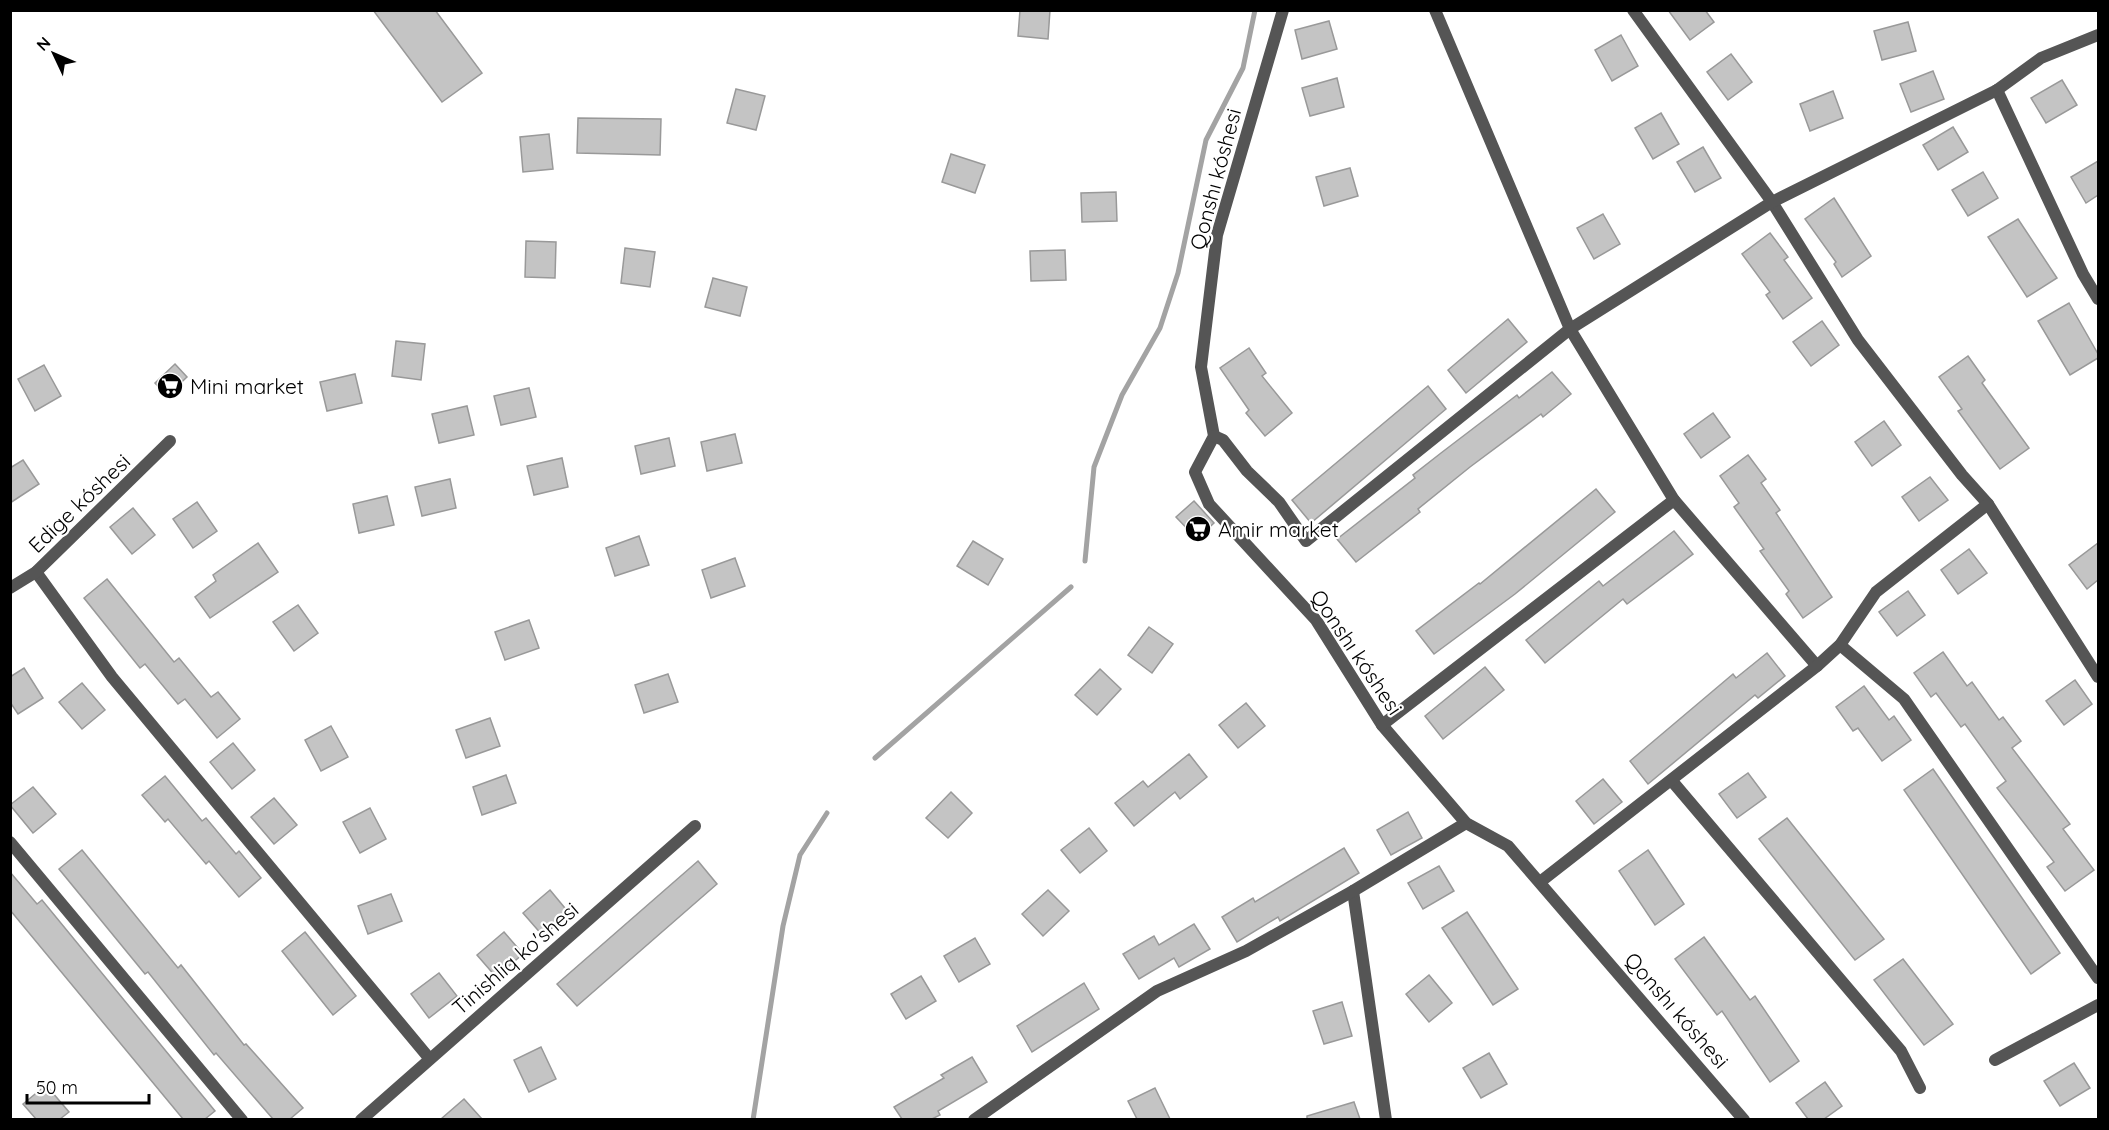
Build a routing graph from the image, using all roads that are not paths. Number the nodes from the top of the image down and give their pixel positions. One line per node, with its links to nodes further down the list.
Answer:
1 (1283, 10): 9 (street, Qonshı kóshesi)
2 (1435, 10): 8 (street)
3 (1633, 10): 6 (street)
4 (2098, 35): 5 (street)
5 (1997, 90): 6 (street); 7 (street)
6 (1772, 202): 8 (street); 12 (street)
7 (2098, 299)
8 (1570, 329): 9 (street); 11 (street)
9 (1214, 436): 18 (street, Qonshı kóshesi)
10 (170, 441): 13 (street, Edige kóshesi)
11 (1674, 500): 16 (street); 18 (street)
12 (1988, 504): 15 (street); 17 (street)
13 (36, 572): 14 (street, Edige kóshesi); 27 (street)
14 (10, 588)
15 (1840, 645): 16 (street); 25 (street)
16 (1816, 666): 19 (street)
17 (2098, 677)
18 (1382, 725): 20 (street, Qonshı kóshesi)
19 (1672, 781): 23 (street); 29 (street)
20 (1466, 823): 23 (street, Qonshı kóshesi); 24 (street)
21 (695, 826): 27 (street, Tinishliq ko'shesi)
22 (10, 842): 31 (street)
23 (1540, 882): 34 (street, Qonshı kóshesi)
24 (1353, 891): 30 (street); 33 (street)
25 (2098, 978)
26 (2098, 1005): 28 (street)
27 (429, 1058): 32 (street, Tinishliq ko'shesi)
28 (1995, 1060)
29 (1920, 1088)
30 (978, 1118)
31 (242, 1119)
32 (361, 1119)
33 (1386, 1119)
34 (1744, 1119)

